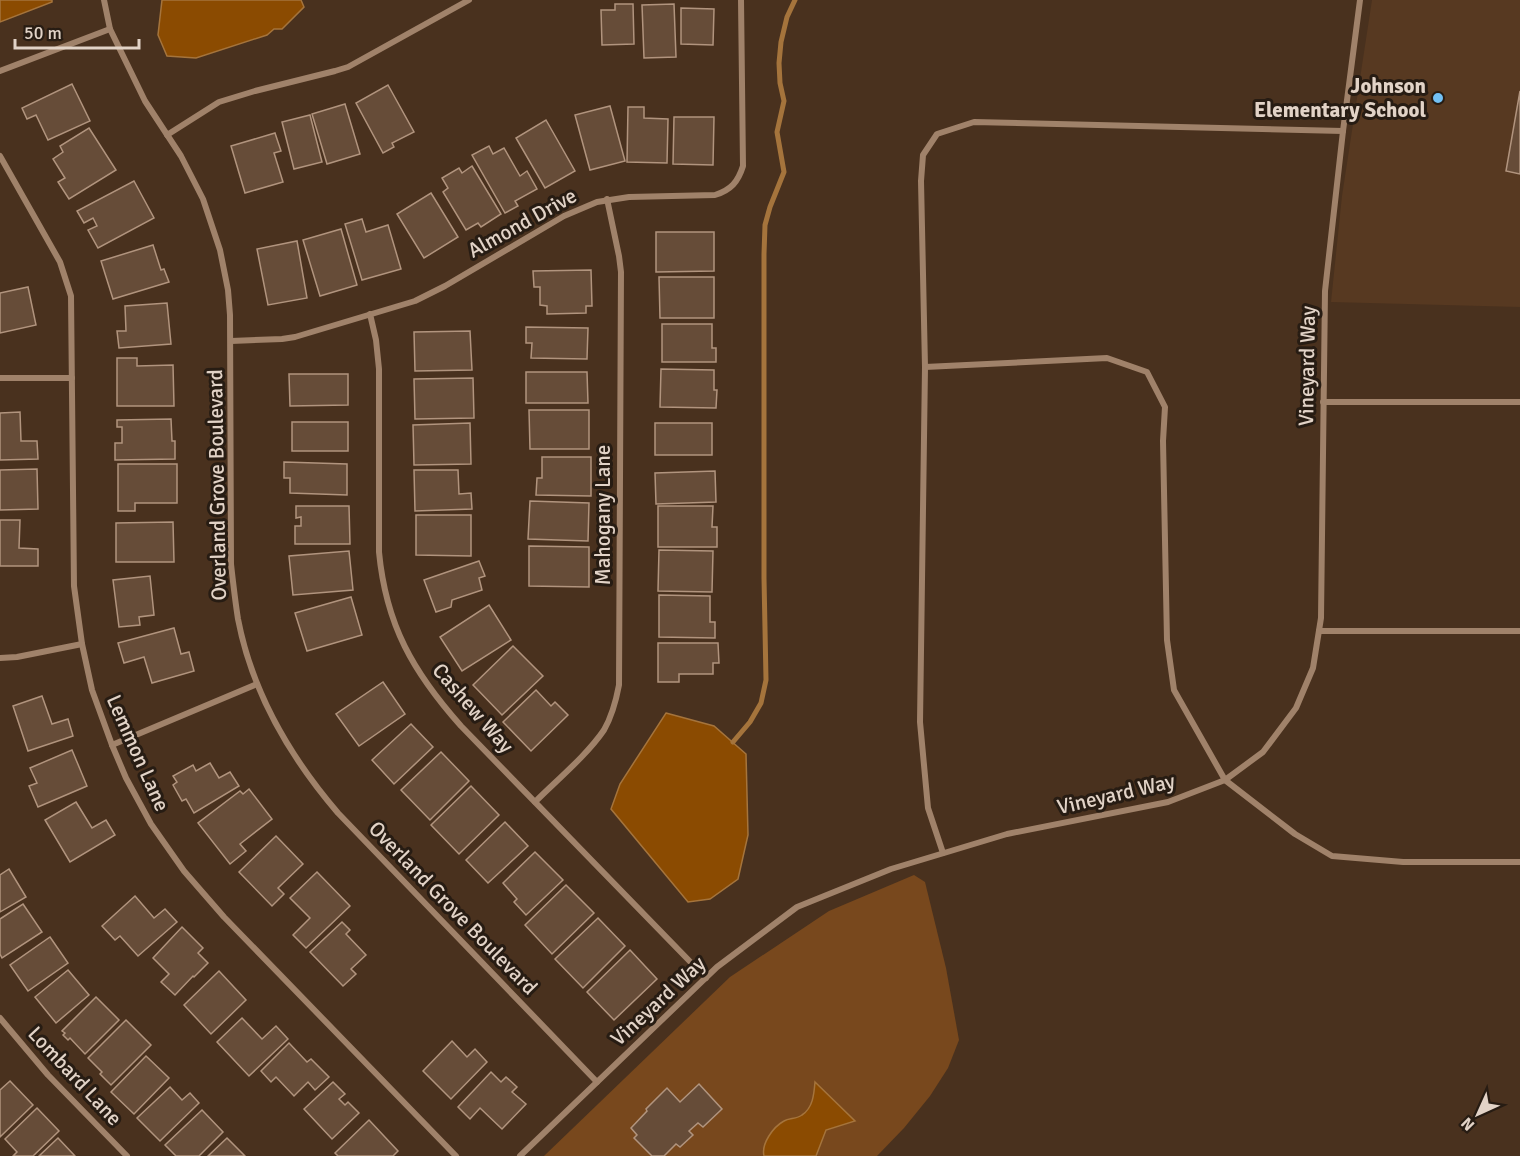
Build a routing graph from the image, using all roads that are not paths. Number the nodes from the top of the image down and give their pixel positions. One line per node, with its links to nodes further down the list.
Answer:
1 (104, 0): 5 (street, Overland Grove Boulevard)
2 (469, 0): 8 (street)
3 (741, 0): 10 (street, Almond Drive)
4 (1360, 0): 7 (street, Vineyard Way)
5 (110, 29): 6 (street); 8 (street, Overland Grove Boulevard)
6 (0, 71)
7 (1343, 131): 13 (street); 16 (street, Vineyard Way)
8 (167, 135): 12 (street, Overland Grove Boulevard)
9 (0, 156): 15 (street, Lemmon Lane)
10 (607, 199): 11 (street, Almond Drive); 25 (street, Mahogany Lane)
11 (369, 314): 12 (street, Almond Drive); 25 (street, Cashew Way)
12 (231, 341): 22 (street, Overland Grove Boulevard)
13 (925, 367): 24 (street); 26 (street)
14 (0, 378): 15 (street)
15 (72, 378): 20 (street, Lemmon Lane)
16 (1323, 402): 17 (street); 18 (street, Vineyard Way)
17 (1520, 402)
18 (1319, 631): 19 (street); 24 (street, Vineyard Way)
19 (1520, 631)
20 (82, 644): 21 (street); 23 (street, Lemmon Lane)
21 (0, 658)
22 (257, 684): 23 (street); 30 (street, Overland Grove Boulevard)
23 (112, 746): 32 (street, Lemmon Lane)
24 (1225, 780): 26 (street, Vineyard Way); 27 (street)
25 (535, 802): 28 (street, Cashew Way)
26 (942, 853): 28 (street, Vineyard Way)
27 (1520, 862)
28 (706, 978): 30 (street, Vineyard Way)
29 (0, 1018): 31 (street, Lombard Lane)
30 (597, 1082): 33 (street, Vineyard Way)
31 (127, 1156)
32 (456, 1156)
33 (520, 1156)

